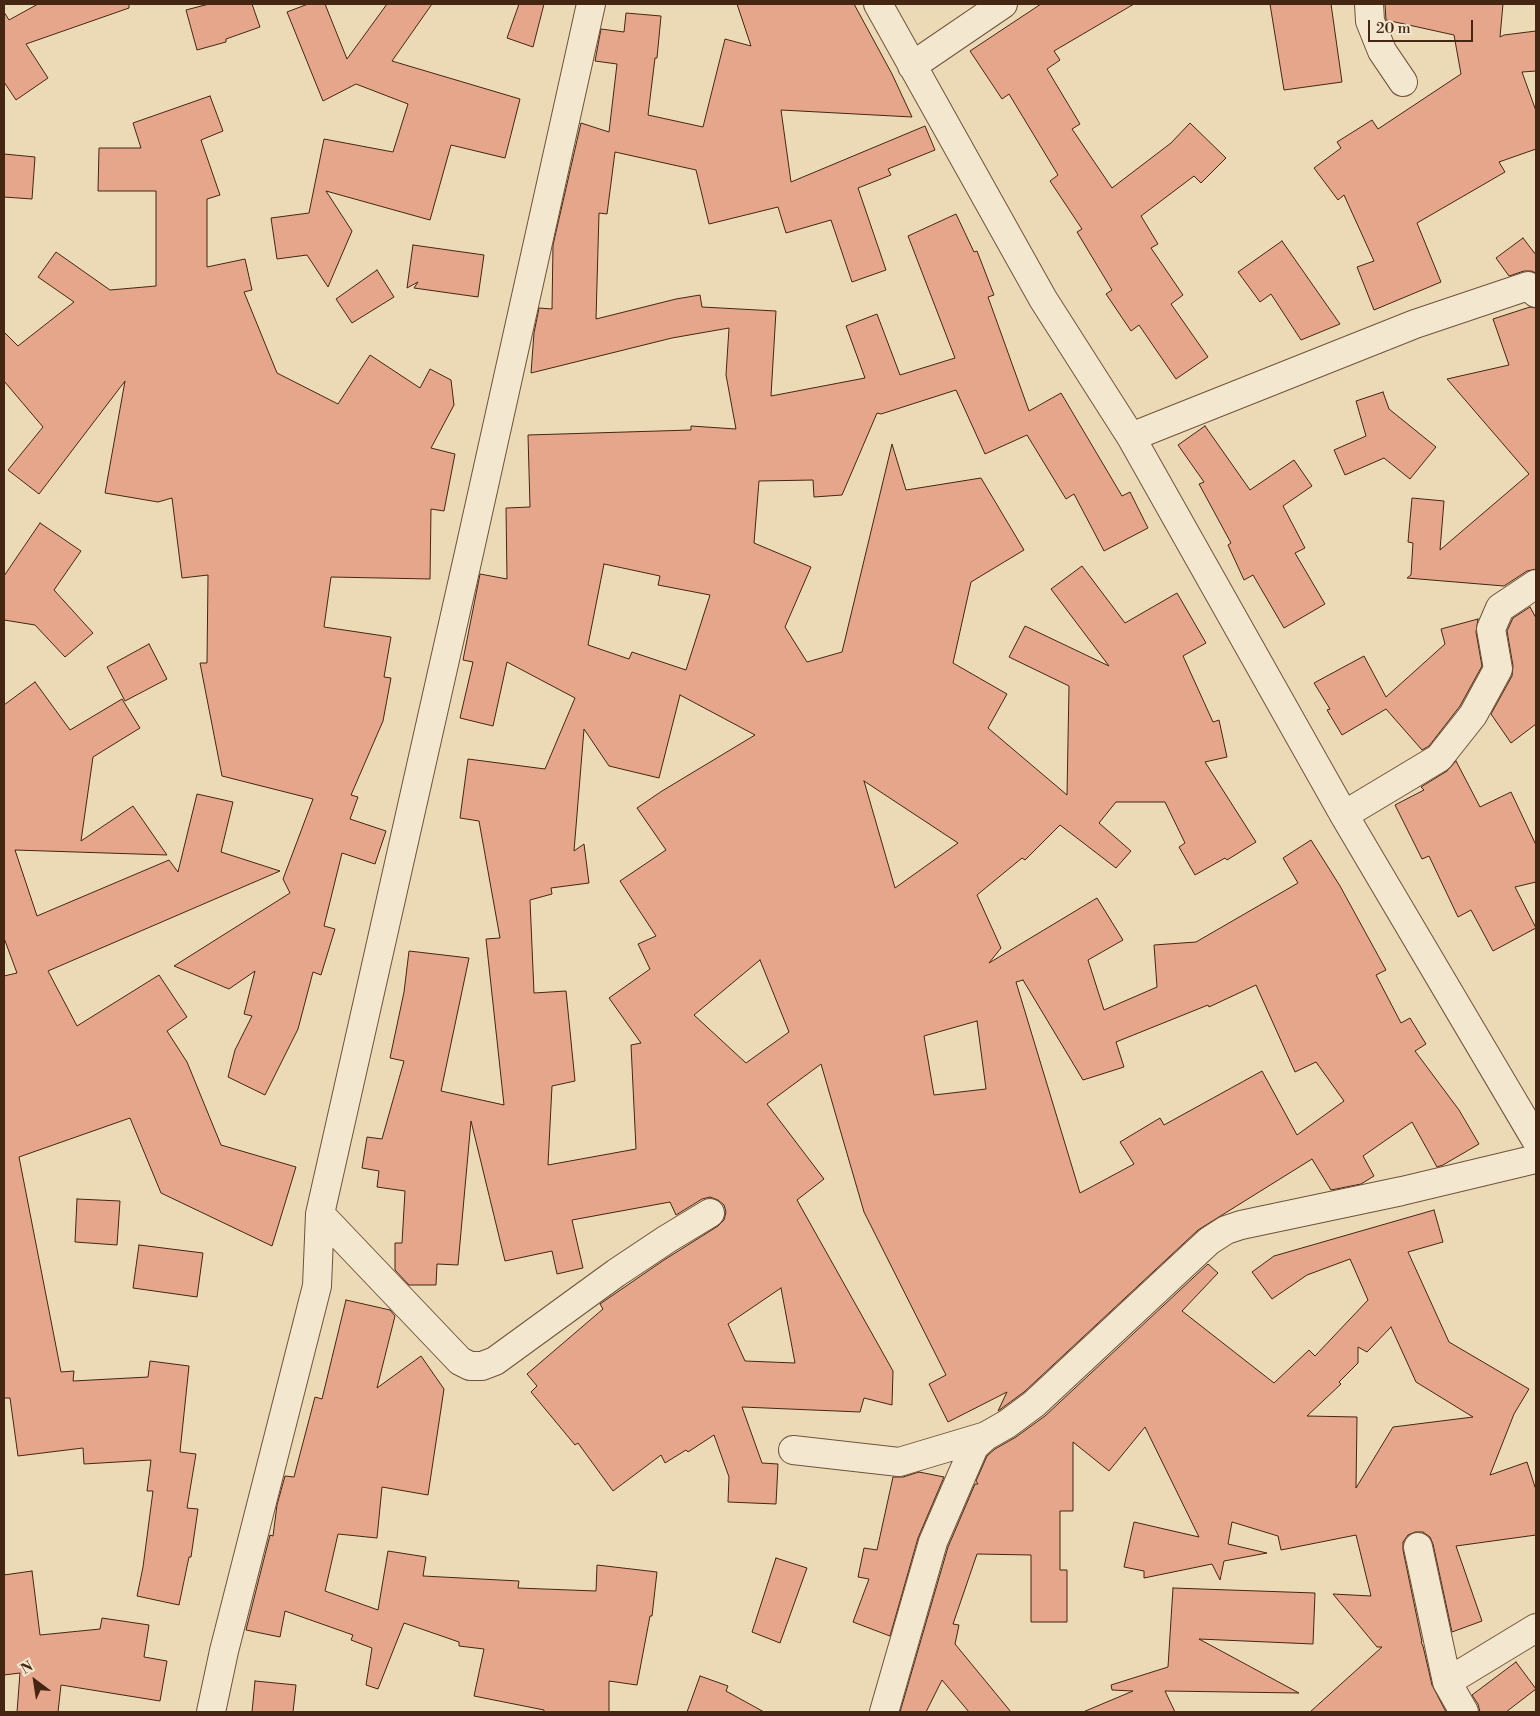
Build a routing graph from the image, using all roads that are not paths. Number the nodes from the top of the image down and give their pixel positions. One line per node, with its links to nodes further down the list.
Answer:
1 (591, 4): 14 (street)
2 (878, 4): 5 (street)
3 (1003, 4): 5 (street)
4 (1369, 4): 6 (street)
5 (912, 66): 8 (street)
6 (1403, 82)
7 (1536, 293): 8 (street)
8 (1131, 437): 10 (street)
9 (1536, 584): 10 (street)
10 (1344, 815): 11 (street)
11 (1536, 1140)
12 (1536, 1159): 15 (street)
13 (710, 1213): 14 (street)
14 (320, 1214): 20 (street)
15 (986, 1436): 16 (street); 21 (street)
16 (793, 1450)
17 (1418, 1547): 19 (street)
18 (1536, 1628): 19 (street)
19 (1447, 1682): 22 (street)
20 (211, 1712)
21 (884, 1712)
22 (1464, 1712)

